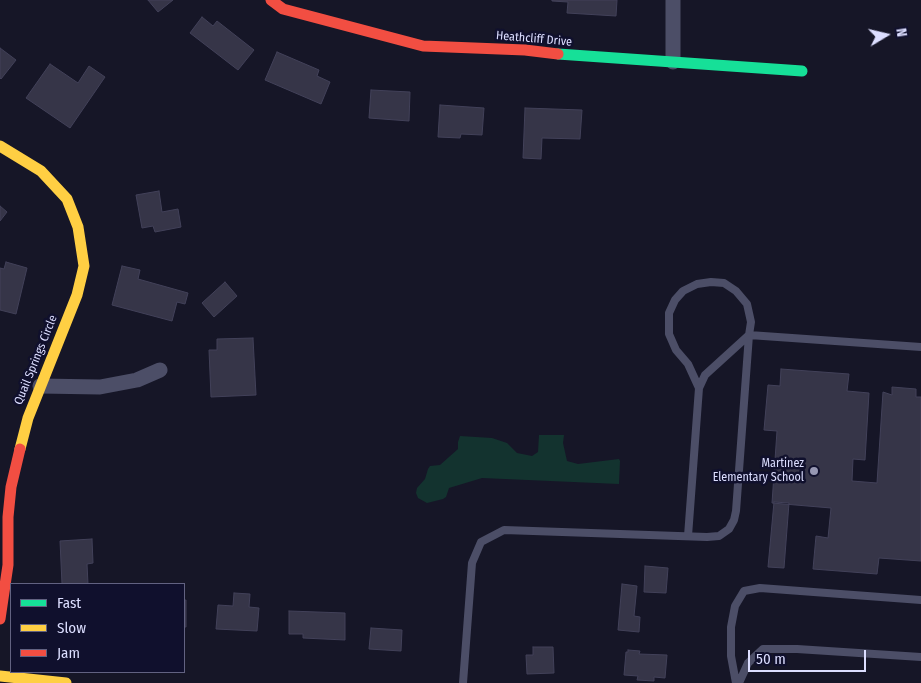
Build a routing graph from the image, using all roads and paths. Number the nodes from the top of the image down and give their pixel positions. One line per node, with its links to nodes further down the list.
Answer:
1 (272, 0): 3 (street, Heathcliff Drive)
2 (673, 0): 3 (street)
3 (673, 62): 4 (street, Heathcliff Drive)
4 (802, 71)
5 (0, 146): 9 (street, Quail Springs Circle)
6 (749, 335): 7 (lane); 10 (lane); 10 (lane); 11 (lane)
7 (921, 347)
8 (160, 370): 9 (street)
9 (40, 386): 13 (street, Quail Springs Circle)
10 (699, 388): 11 (lane)
11 (688, 536): 17 (lane)
12 (921, 600): 18 (lane)
13 (0, 619)
14 (921, 657): 18 (lane)
15 (0, 676): 16 (street)
16 (66, 683)
17 (463, 683)
18 (737, 683)

